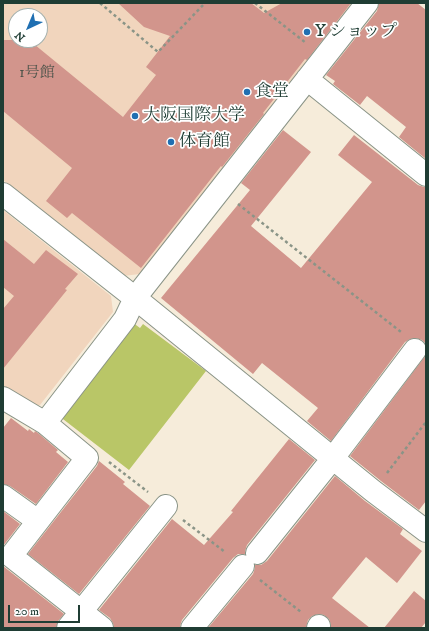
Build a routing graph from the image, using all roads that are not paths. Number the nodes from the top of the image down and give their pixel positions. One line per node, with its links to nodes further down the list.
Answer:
1 (367, 3): 2 (street)
2 (307, 79): 3 (street); 5 (street)
3 (426, 175)
4 (3, 194): 5 (street)
5 (134, 298): 8 (street); 9 (street)
6 (420, 344): 9 (street)
7 (3, 398): 8 (street)
8 (44, 423): 12 (street)
9 (333, 458): 13 (street); 16 (street)
10 (3, 496): 12 (street)
11 (166, 506): 14 (street)
12 (38, 521): 14 (street)
13 (426, 531)
14 (75, 620): 15 (street)
15 (102, 628)
16 (192, 628)

